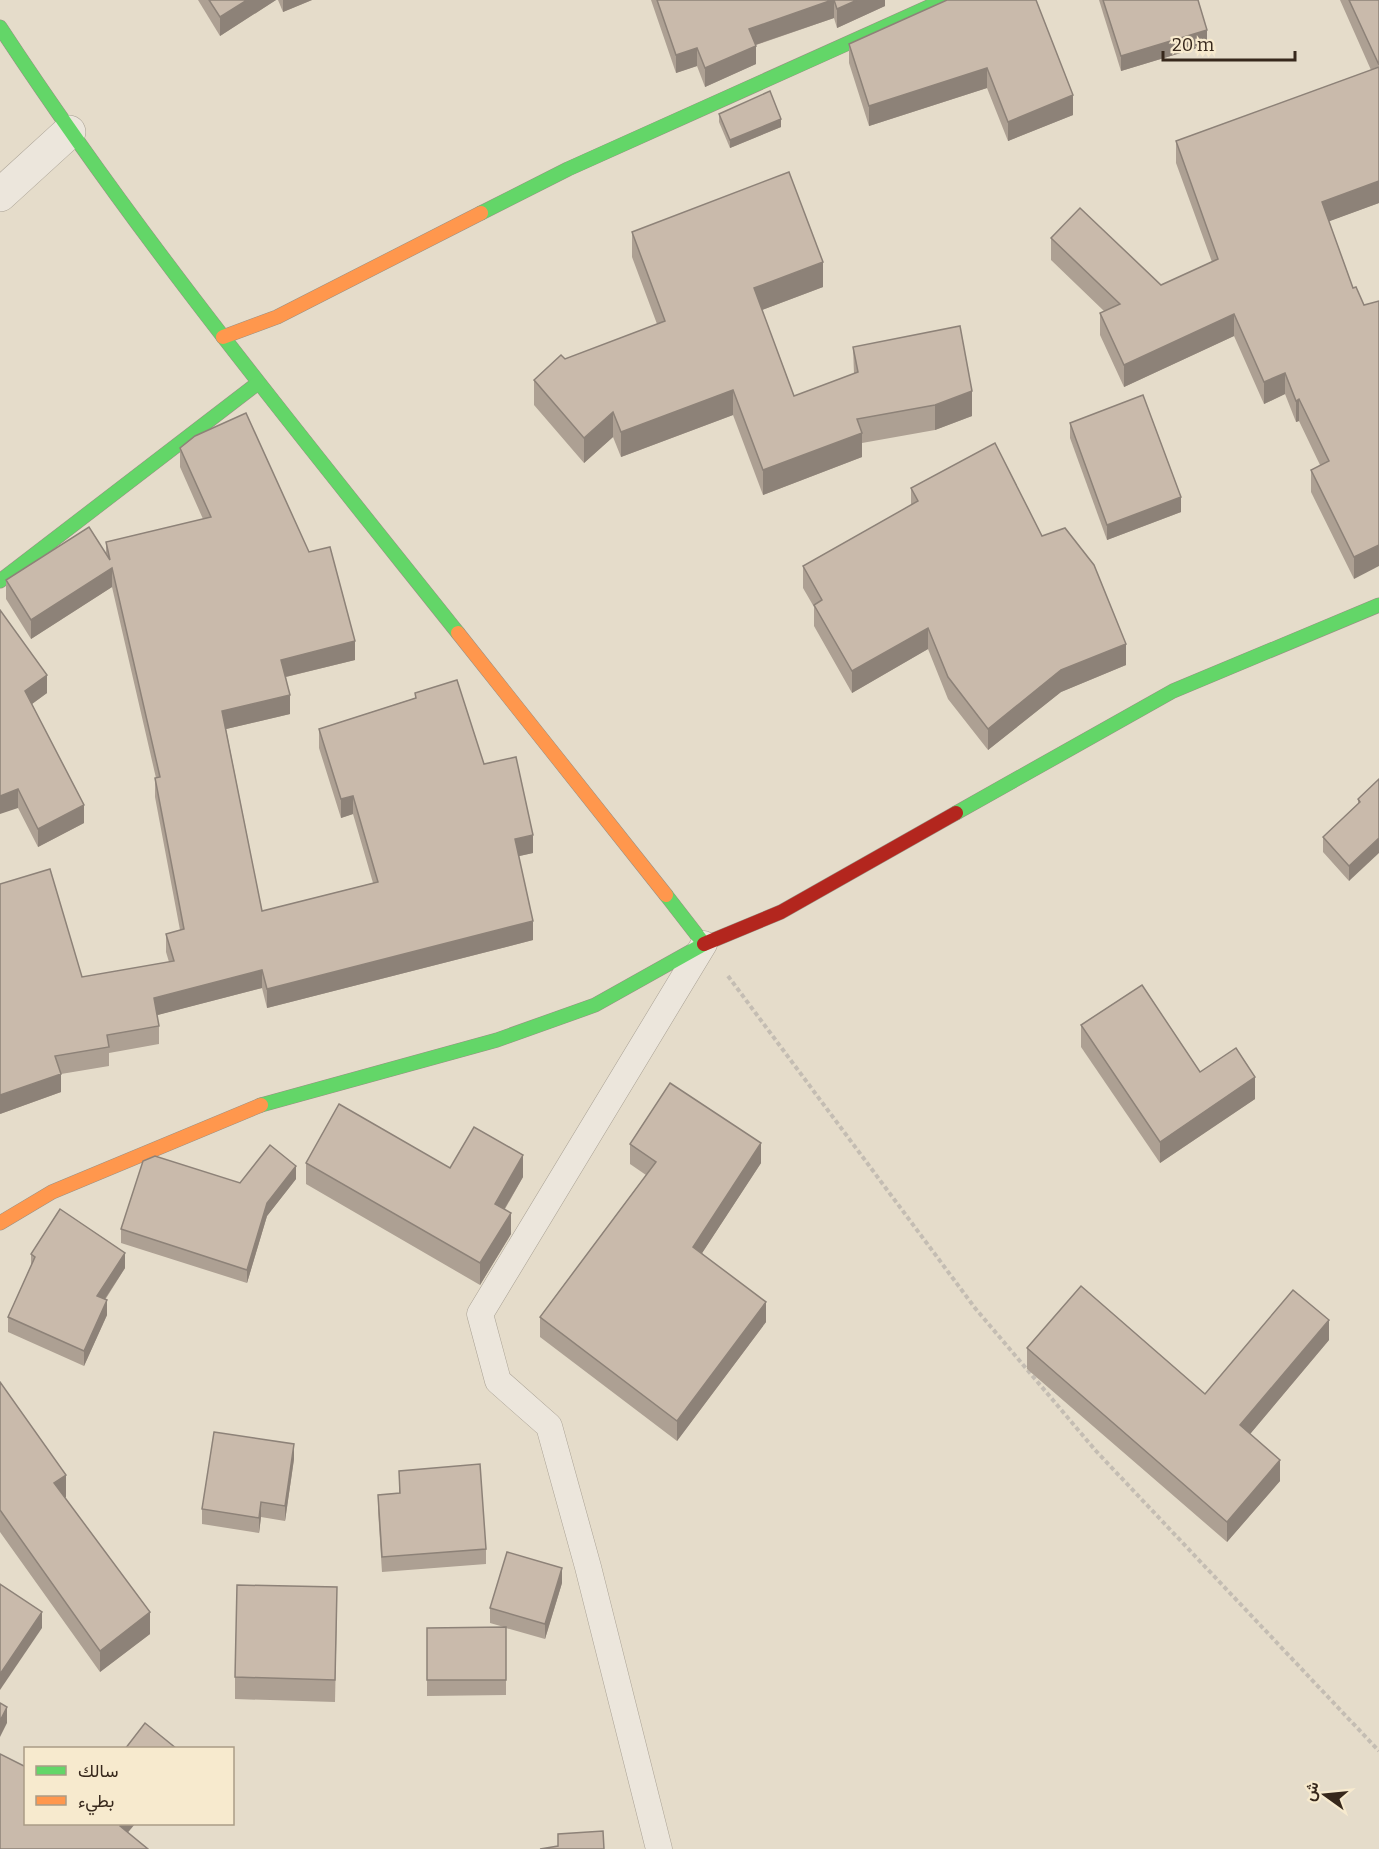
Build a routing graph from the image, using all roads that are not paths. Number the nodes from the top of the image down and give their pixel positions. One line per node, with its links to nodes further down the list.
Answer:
1 (944, 0): 5 (main road)
2 (0, 27): 3 (main road)
3 (69, 132): 4 (street); 5 (main road)
4 (0, 195)
5 (223, 338): 6 (main road)
6 (258, 383): 7 (main road); 9 (main road)
7 (0, 581)
8 (1379, 605): 9 (main road)
9 (704, 944): 10 (main road); 11 (lane)
10 (0, 1223)
11 (659, 1849)

